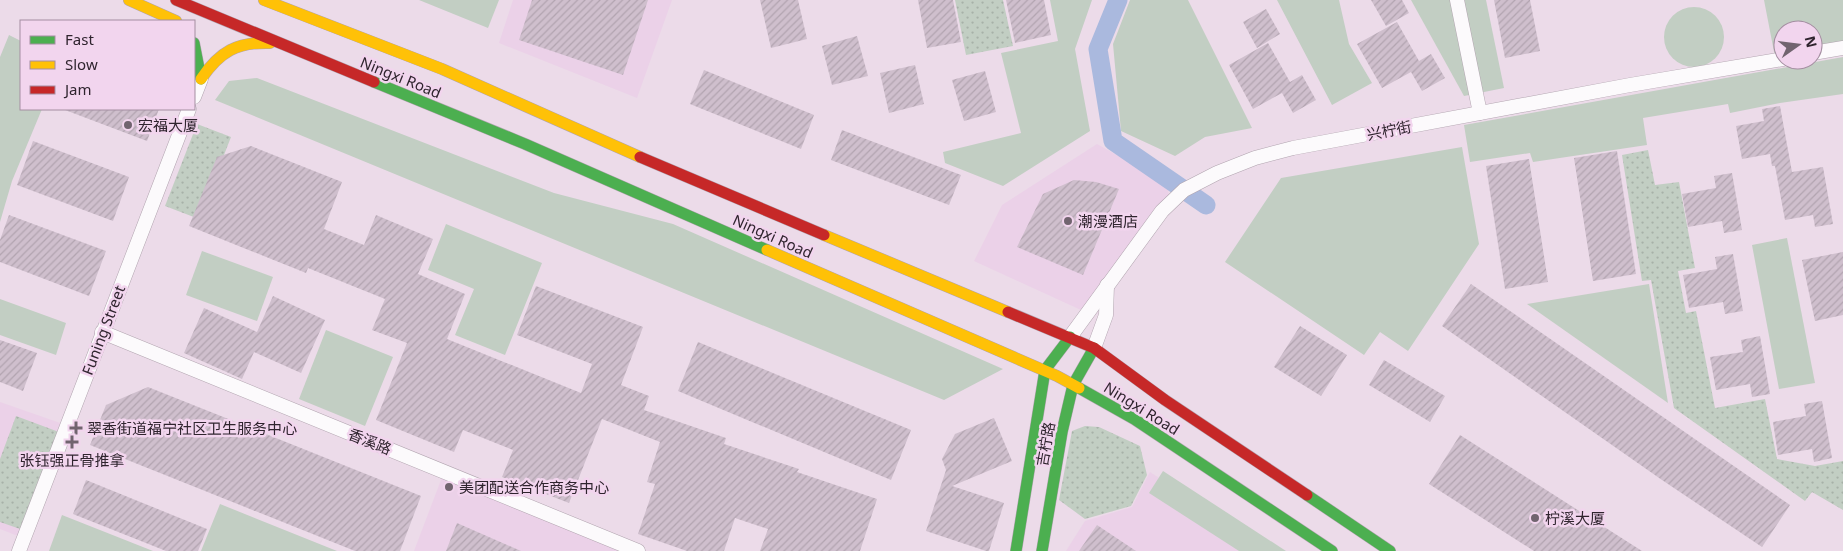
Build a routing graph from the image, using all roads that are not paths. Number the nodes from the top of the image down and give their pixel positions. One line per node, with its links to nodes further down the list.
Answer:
1 (129, 0): 8 (main road)
2 (152, 0): 8 (main road)
3 (264, 0): 7 (main road, Ningxi Road)
4 (268, 0): 7 (main road)
5 (1457, 0): 17 (street)
6 (171, 1): 9 (main road, Ningxi Road)
7 (291, 12): 20 (main road, Ningxi Road)
8 (174, 20)
9 (278, 43): 14 (main road); 22 (main road, Ningxi Road)
10 (195, 48): 14 (main road)
11 (1843, 48): 12 (street)
12 (1823, 52)
13 (1773, 61): 17 (street, 兴柠街)
14 (201, 79): 15 (street)
15 (195, 94)
16 (189, 110): 19 (street, Funing Street)
17 (1480, 113): 18 (street, 兴柠街)
18 (1107, 284): 20 (street, 兴柠街); 21 (street)
19 (102, 332): 24 (street, Funing Street); 25 (street, 香溪路)
20 (1070, 337): 21 (main road, Ningxi Road); 22 (main road)
21 (1094, 348): 23 (main road, 吉柠路); 29 (main road, Ningxi Road)
22 (1045, 370): 23 (main road, Ningxi Road); 26 (main road)
23 (1073, 385): 27 (main road, 吉柠路); 28 (main road, Ningxi Road)
24 (19, 551)
25 (638, 551)
26 (1016, 551)
27 (1042, 551)
28 (1332, 551)
29 (1390, 551)

